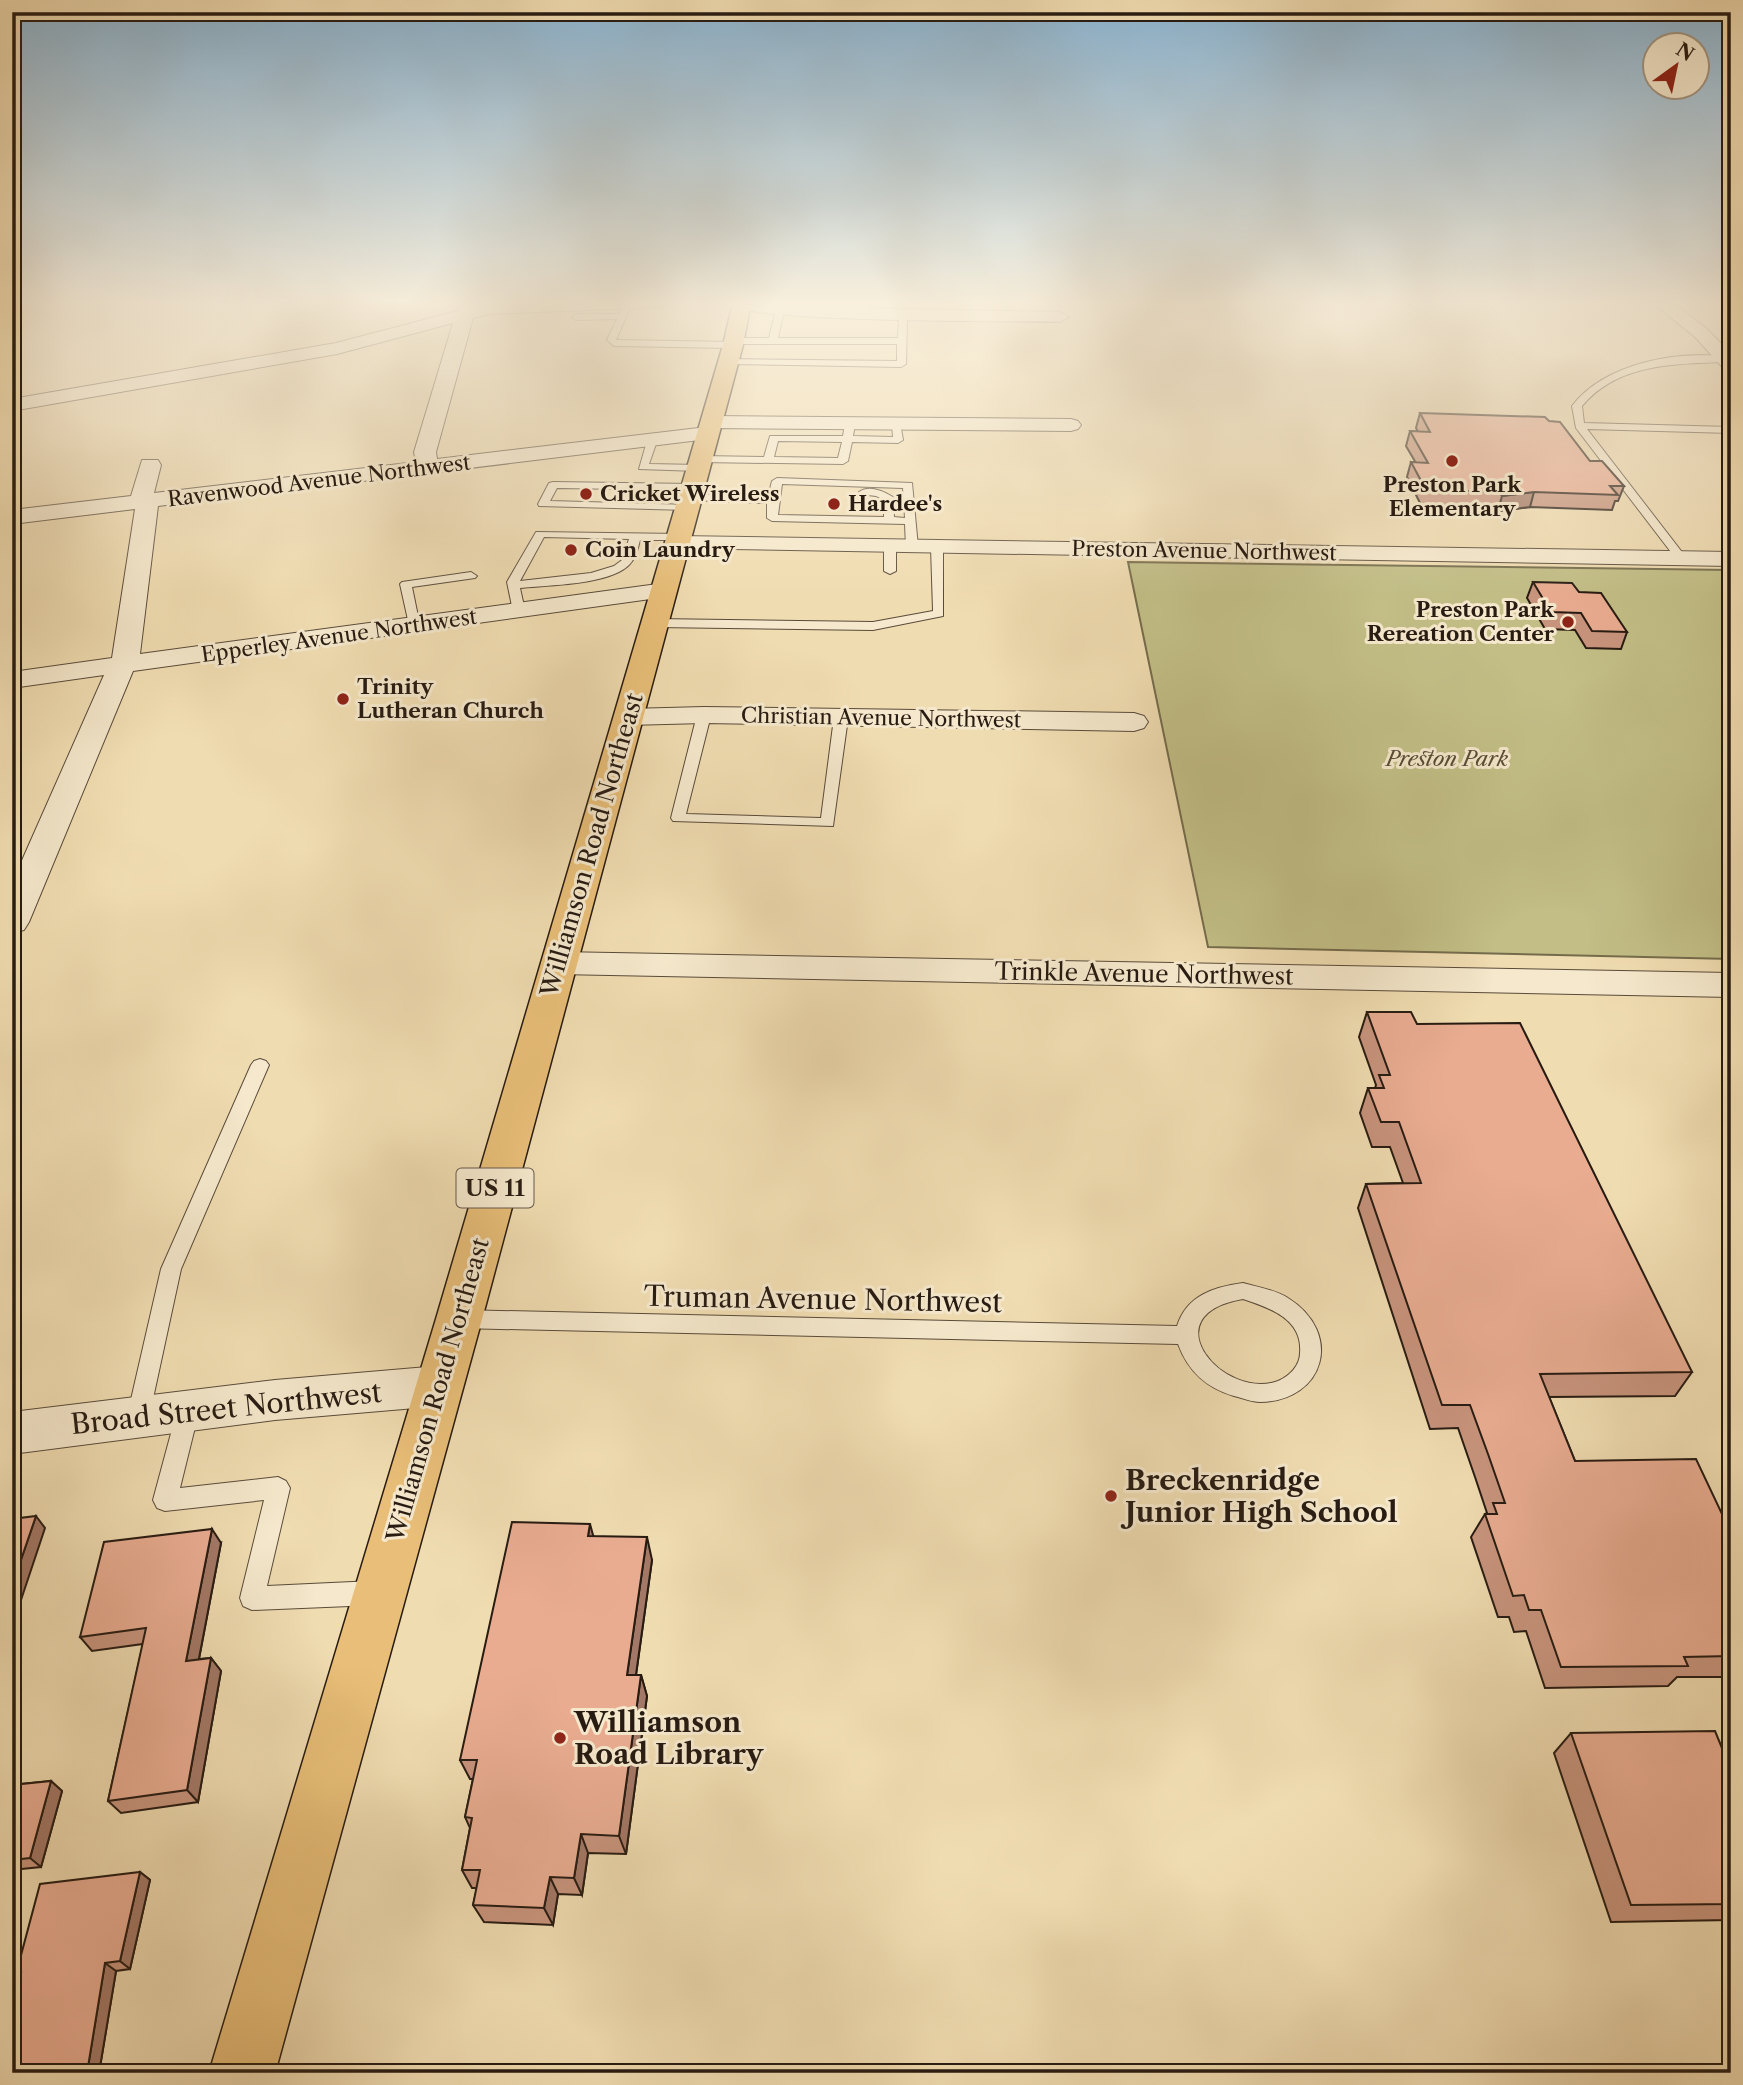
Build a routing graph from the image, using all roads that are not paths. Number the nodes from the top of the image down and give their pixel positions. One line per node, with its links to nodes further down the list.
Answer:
1 (44, 399): 5 (street)
2 (440, 399): 13 (street)
3 (721, 399): 14 (main road, Williamson Road Northeast / US 11)
4 (1582, 399): 7 (lane)
5 (12, 405)
6 (1071, 425): 9 (street)
7 (1578, 426): 8 (lane); 25 (lane)
8 (1731, 430)
9 (848, 432): 11 (lane); 11 (lane); 14 (street)
10 (652, 441): 13 (street, Ravenwood Avenue Northwest); 14 (street, Ravenwood Avenue Northwest); 14 (lane)
11 (768, 460): 14 (lane)
12 (150, 465): 16 (street)
13 (432, 468): 16 (street, Ravenwood Avenue Northwest)
14 (694, 484): 14 (lane); 15 (lane); 21 (lane); 22 (street, Preston Avenue Northwest); 30 (main road, Williamson Road Northeast / US 11)
15 (774, 496): 18 (lane); 19 (lane); 20 (lane)
16 (145, 502): 17 (street, Ravenwood Avenue Northwest); 33 (street)
17 (12, 517)
18 (782, 518): 19 (lane); 22 (lane)
19 (889, 521): 20 (lane)
20 (909, 521): 23 (lane)
21 (636, 535): 29 (lane); 29 (lane)
22 (776, 544): 23 (street, Preston Avenue Northwest)
23 (901, 546): 24 (street, Preston Avenue Northwest); 27 (lane)
24 (937, 547): 25 (street, Preston Avenue Northwest); 30 (lane)
25 (1681, 558): 26 (street, Preston Avenue Northwest)
26 (1731, 559)
27 (890, 571)
28 (471, 576): 32 (lane)
29 (513, 584): 31 (lane)
30 (660, 607): 31 (street, Epperley Avenue Northwest); 36 (main road, Williamson Road Northeast / US 11)
31 (519, 611): 32 (street, Epperley Avenue Northwest)
32 (414, 626): 33 (street, Epperley Avenue Northwest)
33 (122, 665): 34 (street, Epperley Avenue Northwest); 39 (street)
34 (12, 680)
35 (704, 715): 36 (street, Christian Avenue Northwest); 37 (street, Christian Avenue Northwest); 37 (lane)
36 (628, 717): 40 (main road, Williamson Road Northeast / US 11)
37 (841, 718): 38 (street, Christian Avenue Northwest)
38 (1134, 722)
39 (12, 922)
40 (558, 963): 41 (street, Trinkle Avenue Northwest); 43 (main road, Williamson Road Northeast / US 11)
41 (1731, 985)
42 (260, 1065): 47 (lane)
43 (459, 1319): 44 (lane, Truman Avenue Northwest); 45 (main road, Williamson Road Northeast / US 11)
44 (1186, 1335): 44 (lane)
45 (439, 1385): 46 (street, Broad Street Northwest); 49 (main road, Williamson Road Northeast / US 11)
46 (188, 1411): 47 (street, Broad Street Northwest); 49 (lane)
47 (138, 1417): 48 (street, Broad Street Northwest)
48 (12, 1433)
49 (380, 1593): 50 (main road, Williamson Road Northeast / US 11)
50 (242, 2073)

